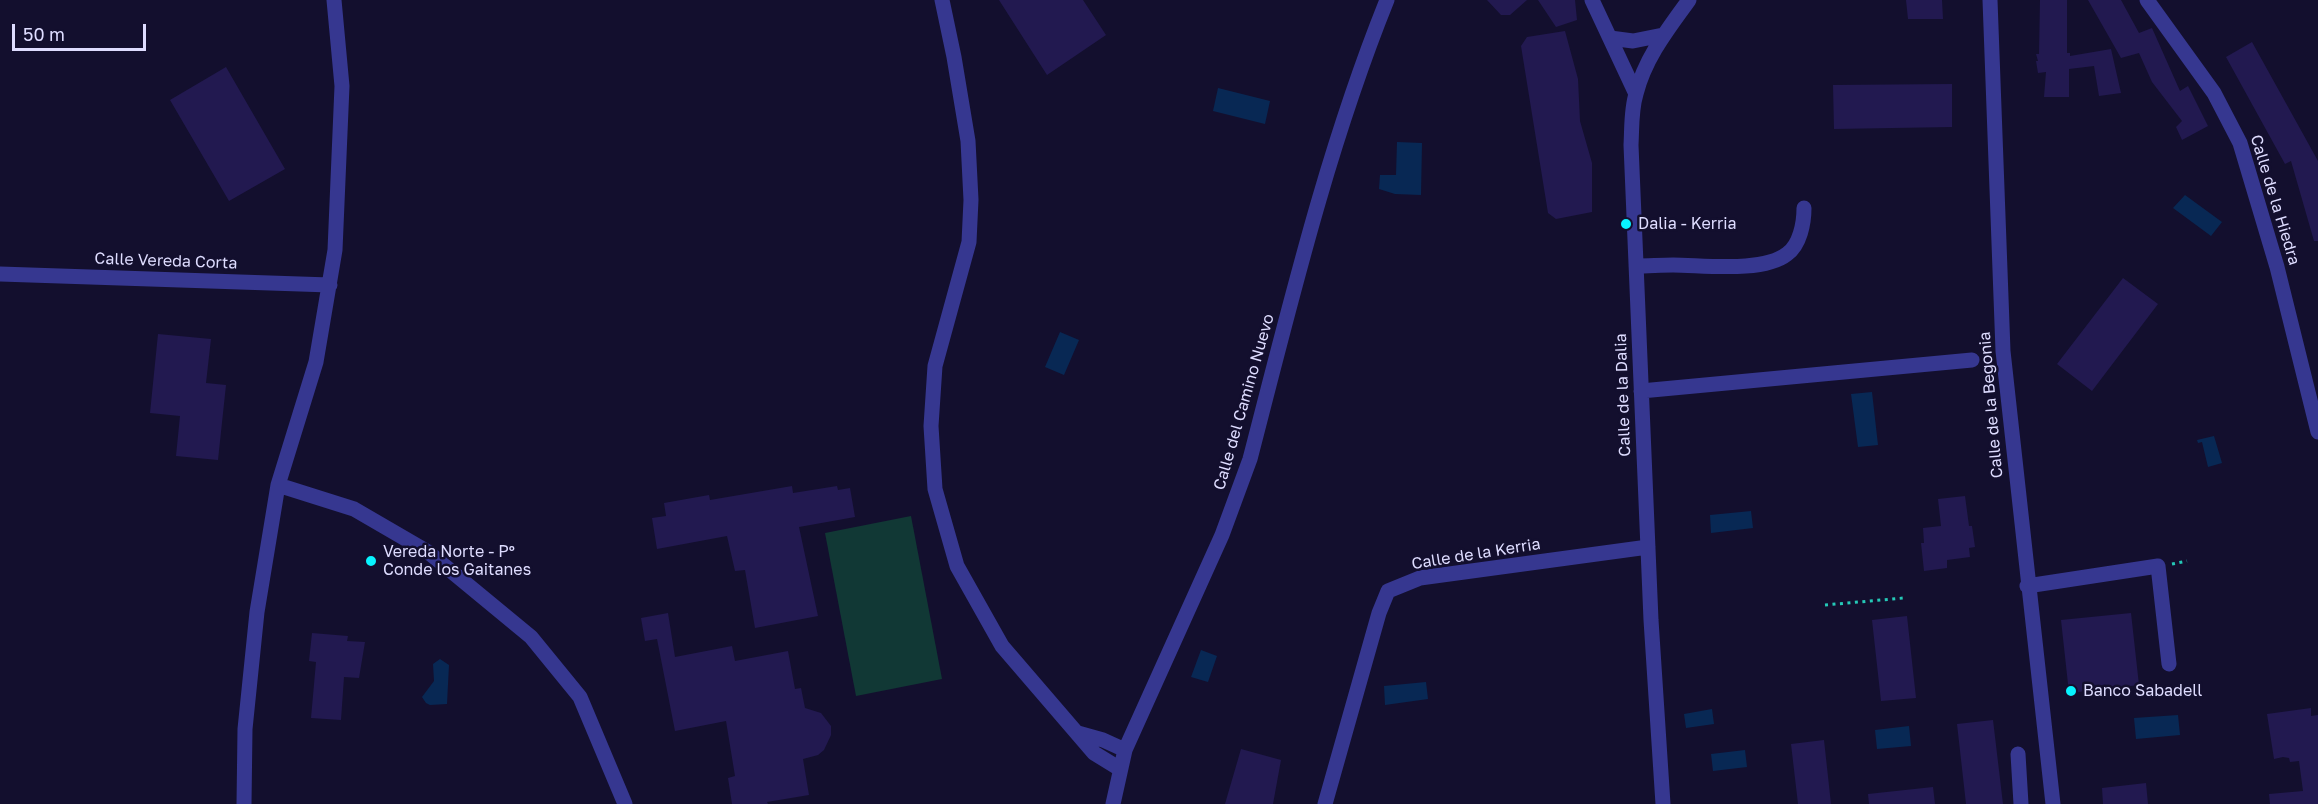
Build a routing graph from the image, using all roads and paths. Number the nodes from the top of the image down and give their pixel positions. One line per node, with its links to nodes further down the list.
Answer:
1 (334, 0): 14 (street)
2 (942, 0): 24 (street)
3 (1387, 0): 25 (street, Calle del Camino Nuevo)
4 (1592, 0): 9 (street)
5 (1689, 0): 8 (street, Calle de la Dalia)
6 (1990, 0): 20 (street, Calle de la Begonia)
7 (2147, 0): 17 (street, Calle de la Hiedra)
8 (1663, 35): 9 (street); 10 (street, Calle de la Dalia)
9 (1610, 38): 10 (street)
10 (1635, 94): 12 (street, Calle de la Dalia)
11 (1804, 208): 12 (street)
12 (1636, 267): 16 (street, Calle de la Dalia)
13 (0, 274): 14 (street, Calle Vereda Corta)
14 (330, 285): 18 (street)
15 (1972, 360): 16 (street)
16 (1641, 391): 19 (street, Calle de la Dalia)
17 (2318, 432)
18 (278, 485): 28 (street); 29 (street)
19 (1648, 547): 31 (street, Calle de la Kerria); 32 (street, Calle de la Dalia)
20 (2027, 586): 23 (street); 34 (street, Calle de la Begonia)
21 (1904, 598): 22 (path)
22 (1825, 605)
23 (2169, 664)
24 (1078, 733): 25 (street); 27 (street)
25 (1125, 750): 27 (street, Calle del Camino Nuevo)
26 (2018, 754): 33 (street)
27 (1120, 769): 30 (street, Calle del Camino Nuevo)
28 (244, 804)
29 (626, 804)
30 (1113, 804)
31 (1325, 804)
32 (1663, 804)
33 (2021, 804)
34 (2052, 804)

